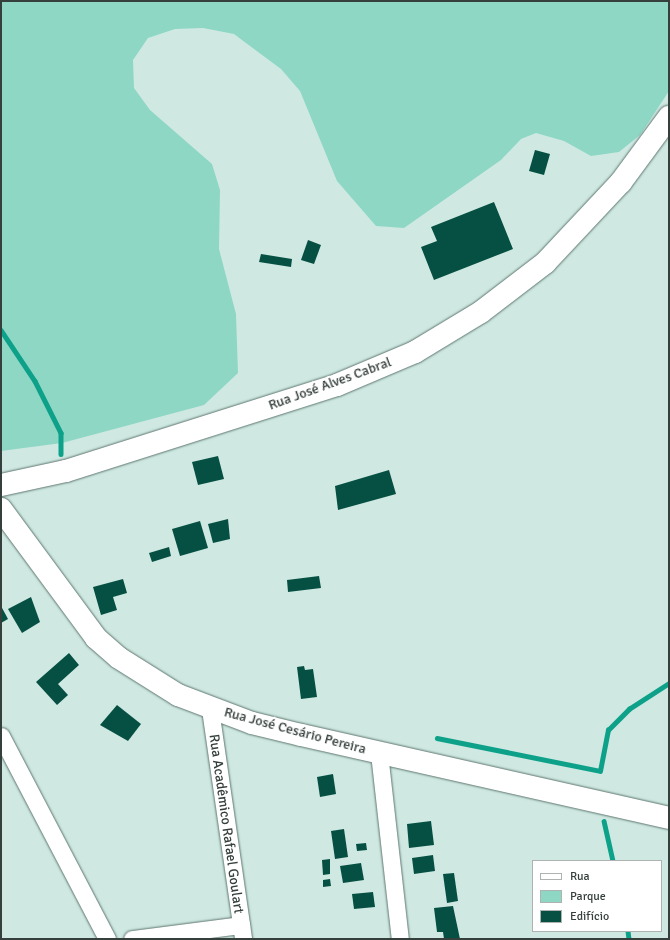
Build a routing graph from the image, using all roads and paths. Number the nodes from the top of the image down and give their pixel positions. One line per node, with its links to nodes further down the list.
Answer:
1 (669, 117): 2 (main road, Rua José Alves Cabral)
2 (1, 485)
3 (1, 509): 4 (main road, Rua José Cesário Pereira)
4 (210, 709): 6 (main road, Rua José Cesário Pereira); 8 (street, Rua Acadêmico Rafael Goulart)
5 (1, 736): 9 (street)
6 (379, 753): 7 (main road, Rua José Cesário Pereira); 11 (street)
7 (669, 818)
8 (242, 932): 10 (street)
9 (107, 939)
10 (132, 939)
11 (400, 939)

